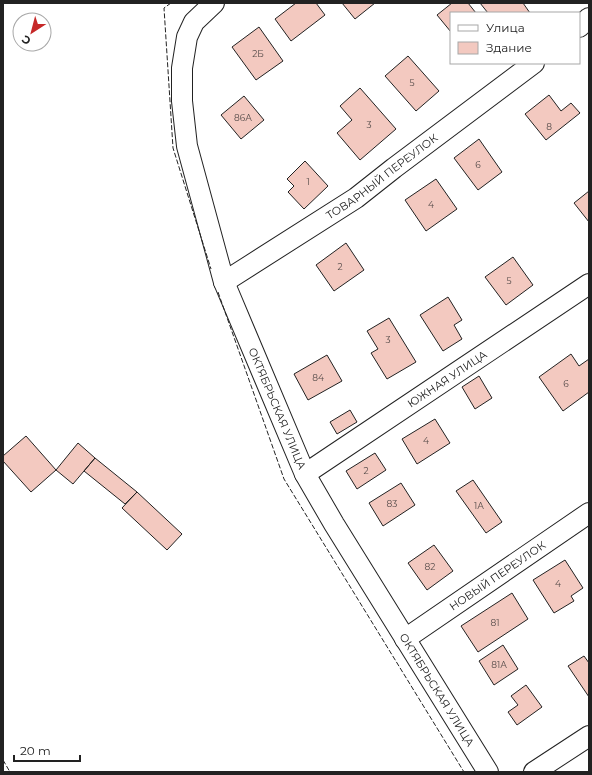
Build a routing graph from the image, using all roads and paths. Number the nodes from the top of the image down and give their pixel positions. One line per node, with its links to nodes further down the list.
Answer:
1 (209, 7): 5 (street, ОКТЯБРЬСКАЯ УЛИЦА)
2 (589, 18): 3 (street)
3 (580, 26)
4 (533, 64): 5 (street, ТОВАРНЫЙ ПЕРЕУЛОК)
5 (224, 282): 7 (street, ОКТЯБРЬСКАЯ УЛИЦА)
6 (589, 284): 7 (street, ЮЖНАЯ УЛИЦА)
7 (305, 474): 9 (street, ОКТЯБРЬСКАЯ УЛИЦА)
8 (589, 513): 9 (street, НОВЫЙ ПЕРЕУЛОК)
9 (406, 639): 11 (street, ОКТЯБРЬСКАЯ УЛИЦА)
10 (589, 736): 12 (street)
11 (488, 772)
12 (534, 772)

